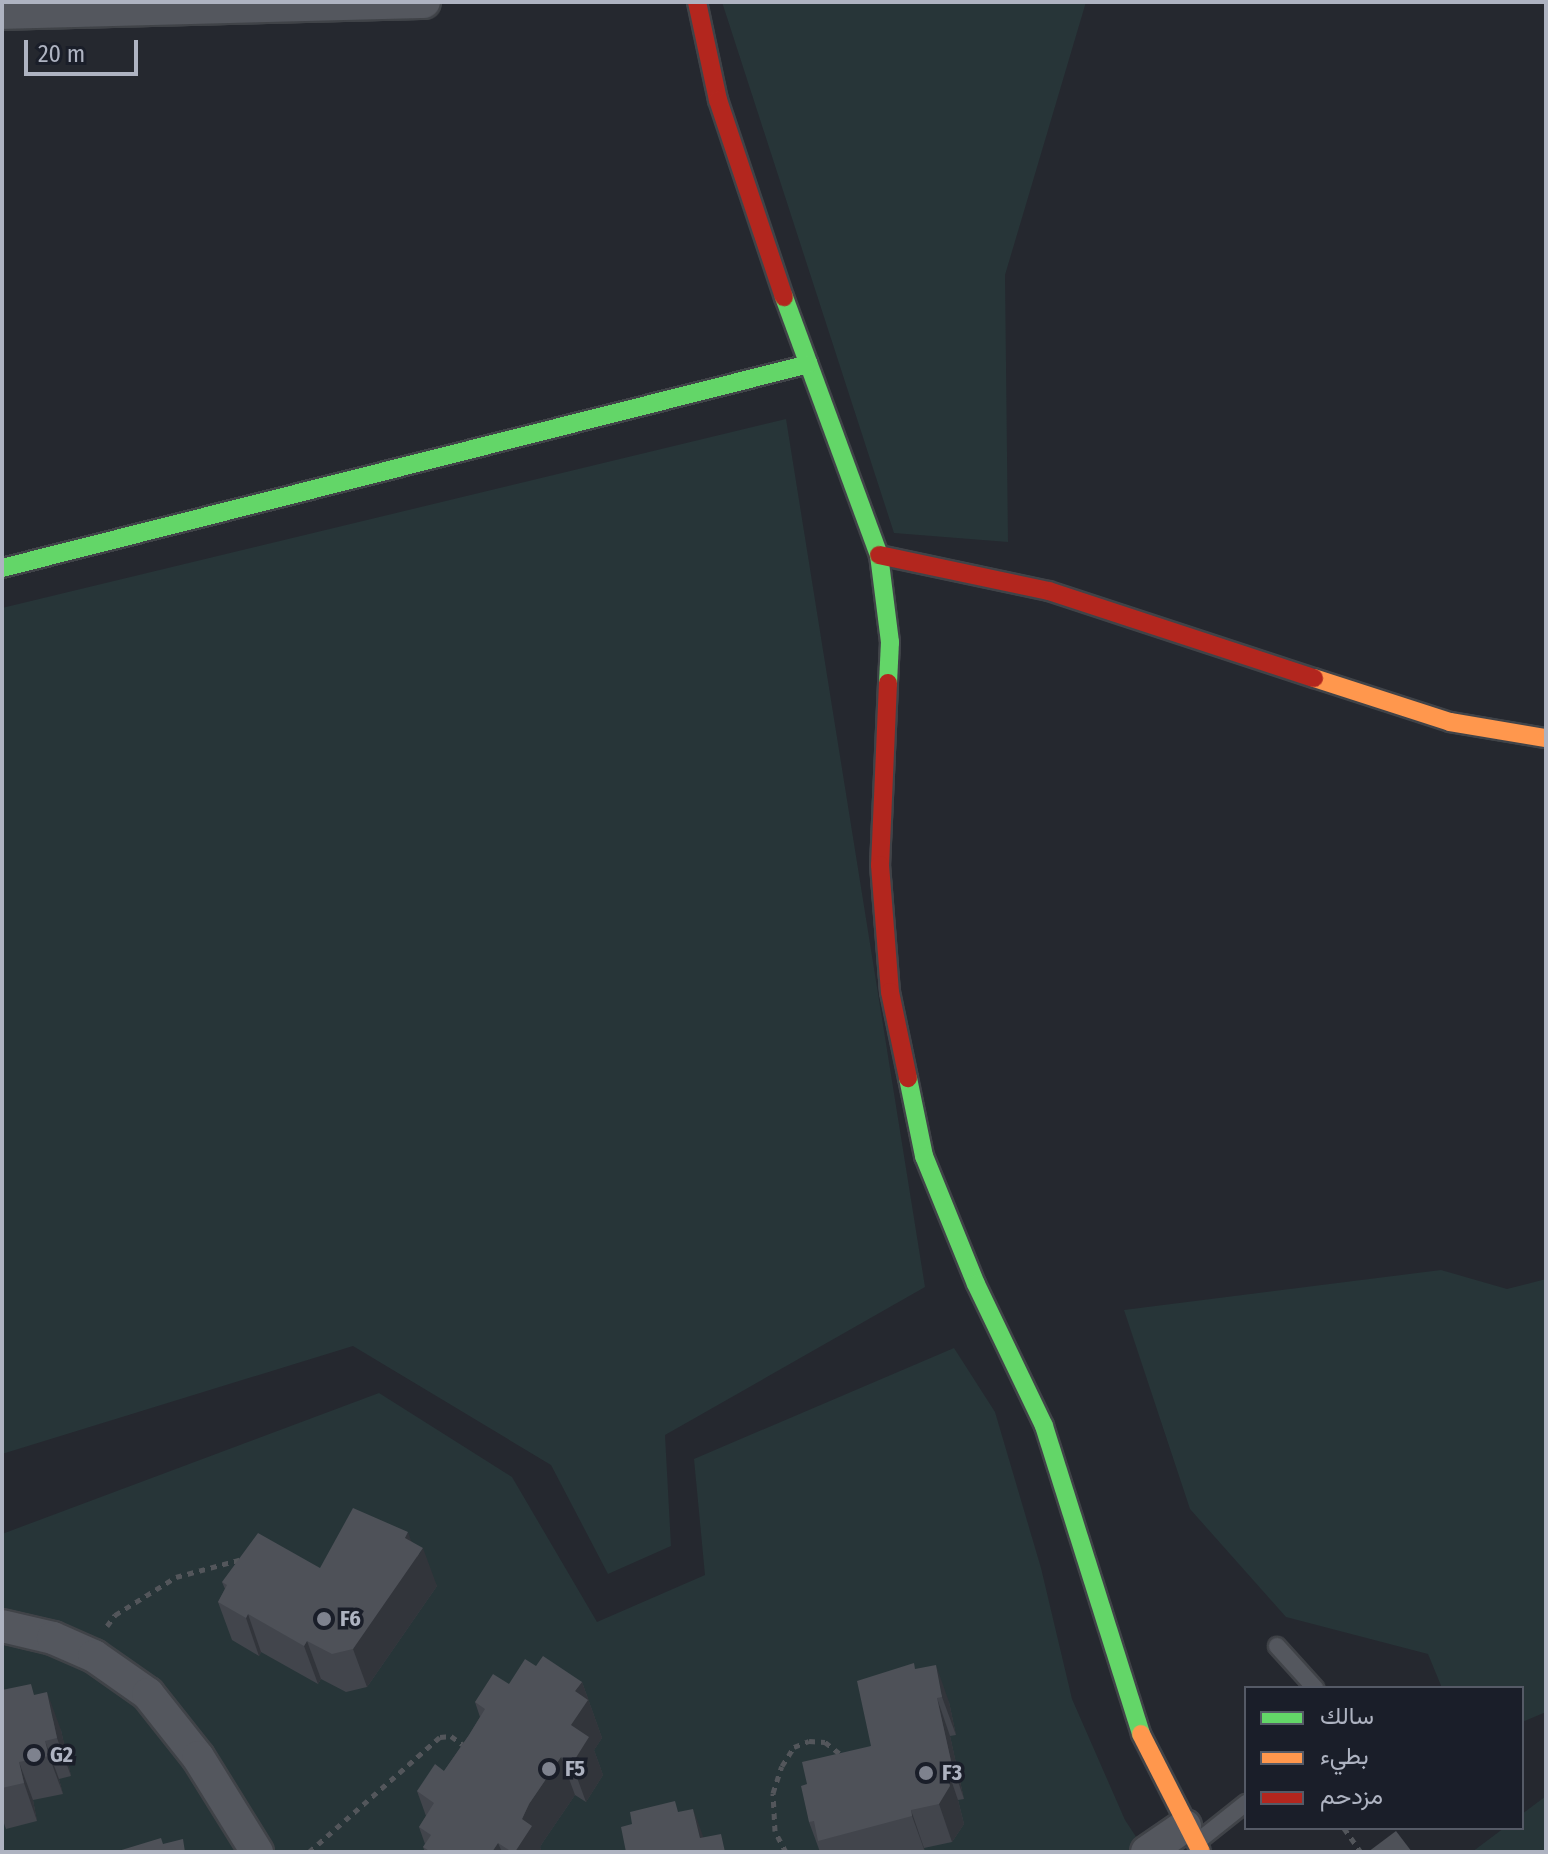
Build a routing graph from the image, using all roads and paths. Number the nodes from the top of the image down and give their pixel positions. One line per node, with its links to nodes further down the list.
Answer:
1 (424, 2): 3 (street)
2 (697, 2): 4 (street)
3 (2, 13)
4 (809, 364): 5 (street); 6 (street)
5 (879, 555): 7 (street); 17 (street)
6 (2, 568)
7 (1546, 738)
8 (260, 1556): 11 (path)
9 (2, 1626): 11 (street)
10 (1277, 1646): 12 (lane)
11 (94, 1656): 19 (street)
12 (1313, 1686)
13 (472, 1752): 20 (path)
14 (847, 1759): 21 (path)
15 (1244, 1804): 17 (lane)
16 (1345, 1830): 18 (path)
17 (1194, 1840): 22 (street)
18 (1360, 1851)
19 (257, 1852)
20 (309, 1852)
21 (786, 1852)
22 (1147, 1852)

